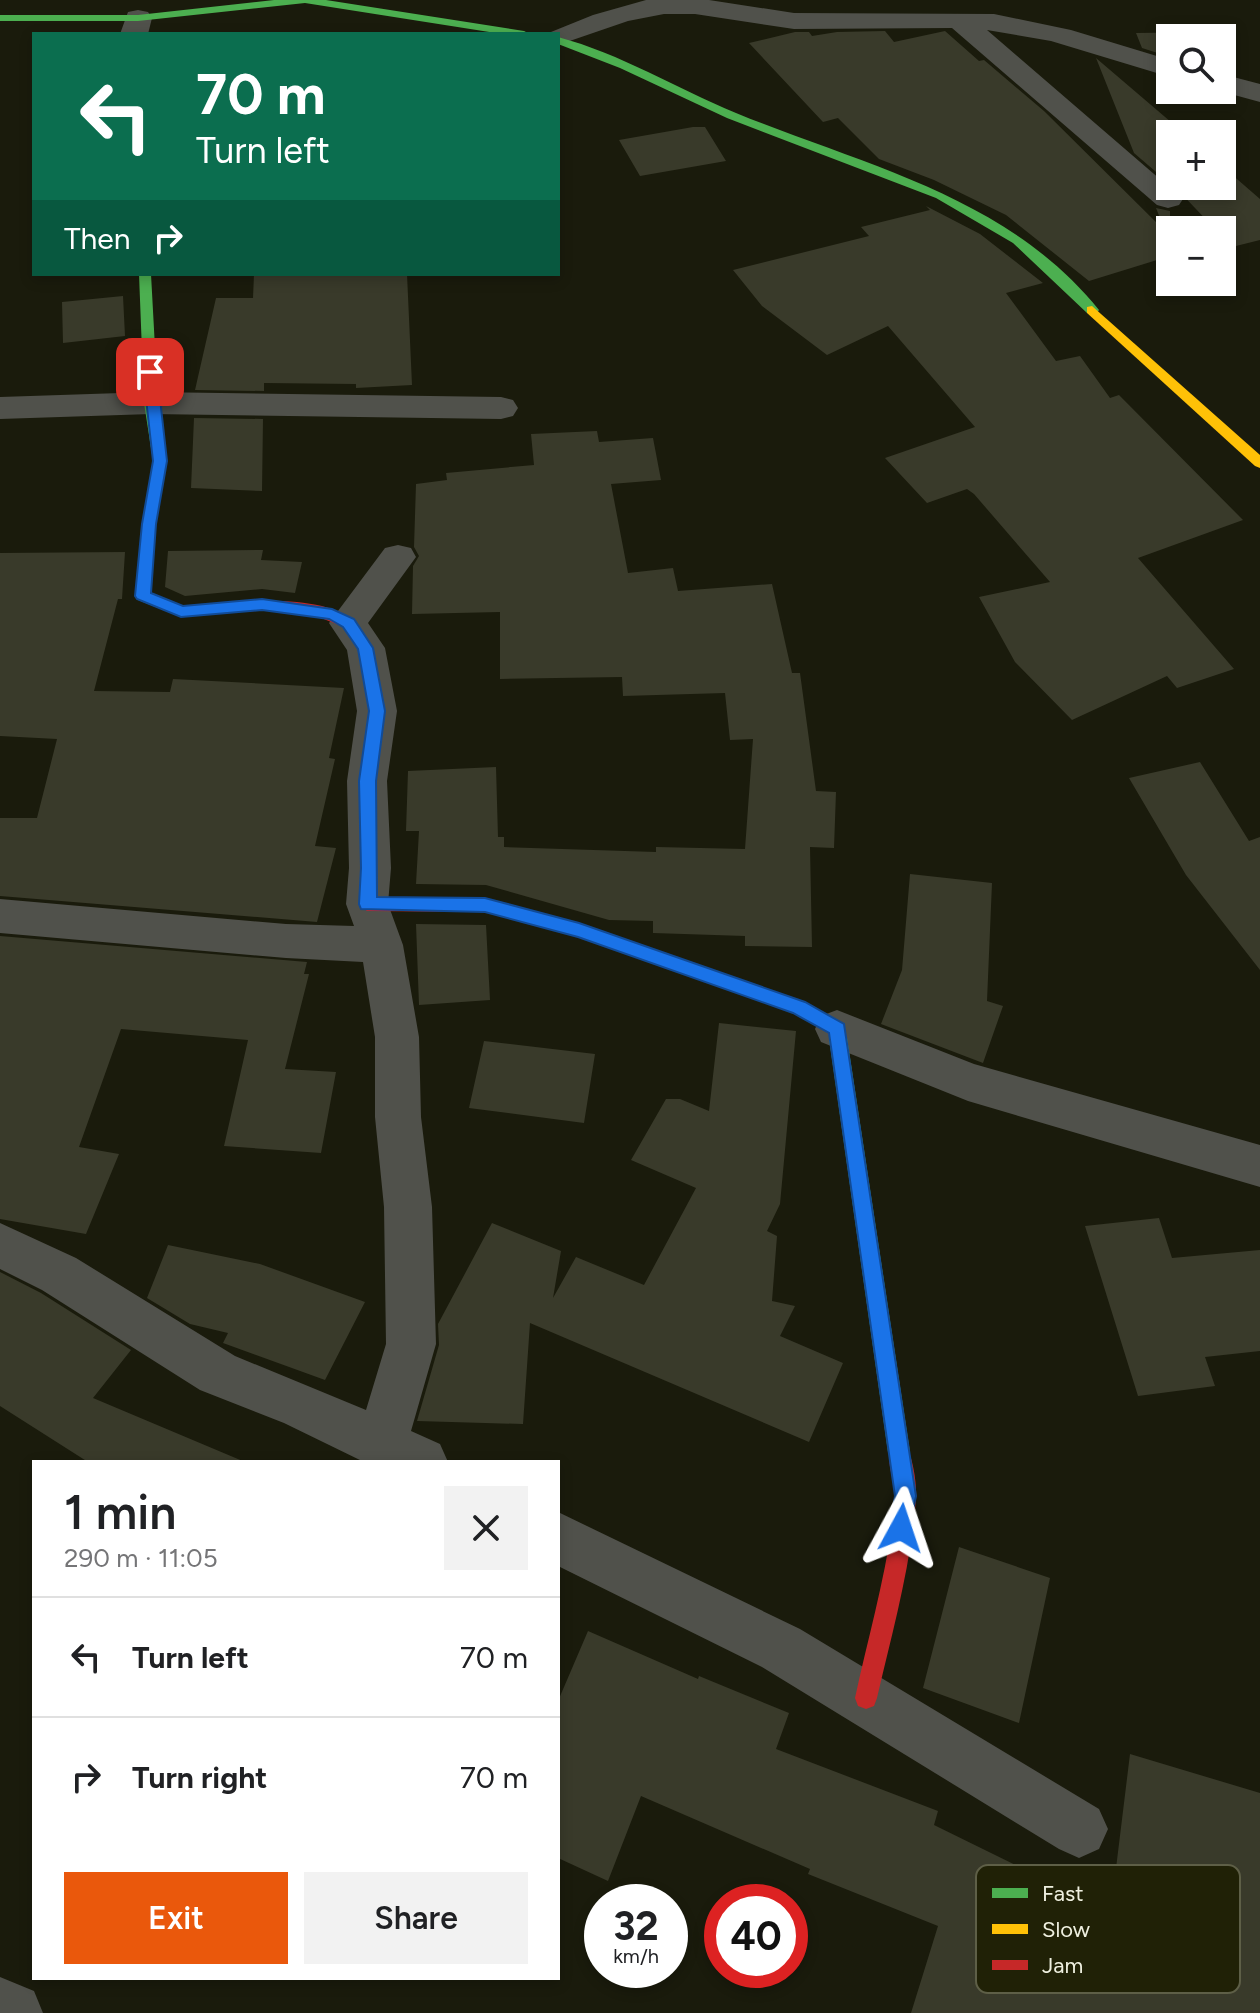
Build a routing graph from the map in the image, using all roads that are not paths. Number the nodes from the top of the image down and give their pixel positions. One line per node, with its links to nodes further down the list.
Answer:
1 (305, 0): 5 (street); 6 (street)
2 (747, 6): 4 (street); 7 (street)
3 (0, 18): 5 (street)
4 (959, 20): 9 (street); 12 (street)
5 (136, 26)
6 (511, 32)
7 (560, 37)
8 (560, 39): 17 (street)
9 (1156, 63)
10 (1236, 87): 11 (street)
11 (1260, 93)
12 (1156, 189)
13 (145, 276): 14 (street)
14 (151, 403): 15 (street); 16 (street); 19 (street)
15 (0, 408)
16 (501, 408)
17 (1260, 463)
18 (398, 557): 19 (street)
19 (348, 623): 21 (street)
20 (0, 916): 21 (street)
21 (374, 925): 22 (street); 25 (street)
22 (837, 1029): 23 (street); 27 (street)
23 (1260, 1166)
24 (0, 1245): 25 (street)
25 (402, 1453)
26 (560, 1539): 27 (street)
27 (866, 1698): 28 (street)
28 (1079, 1829)
29 (0, 2007): 30 (street)
30 (12, 2013)

